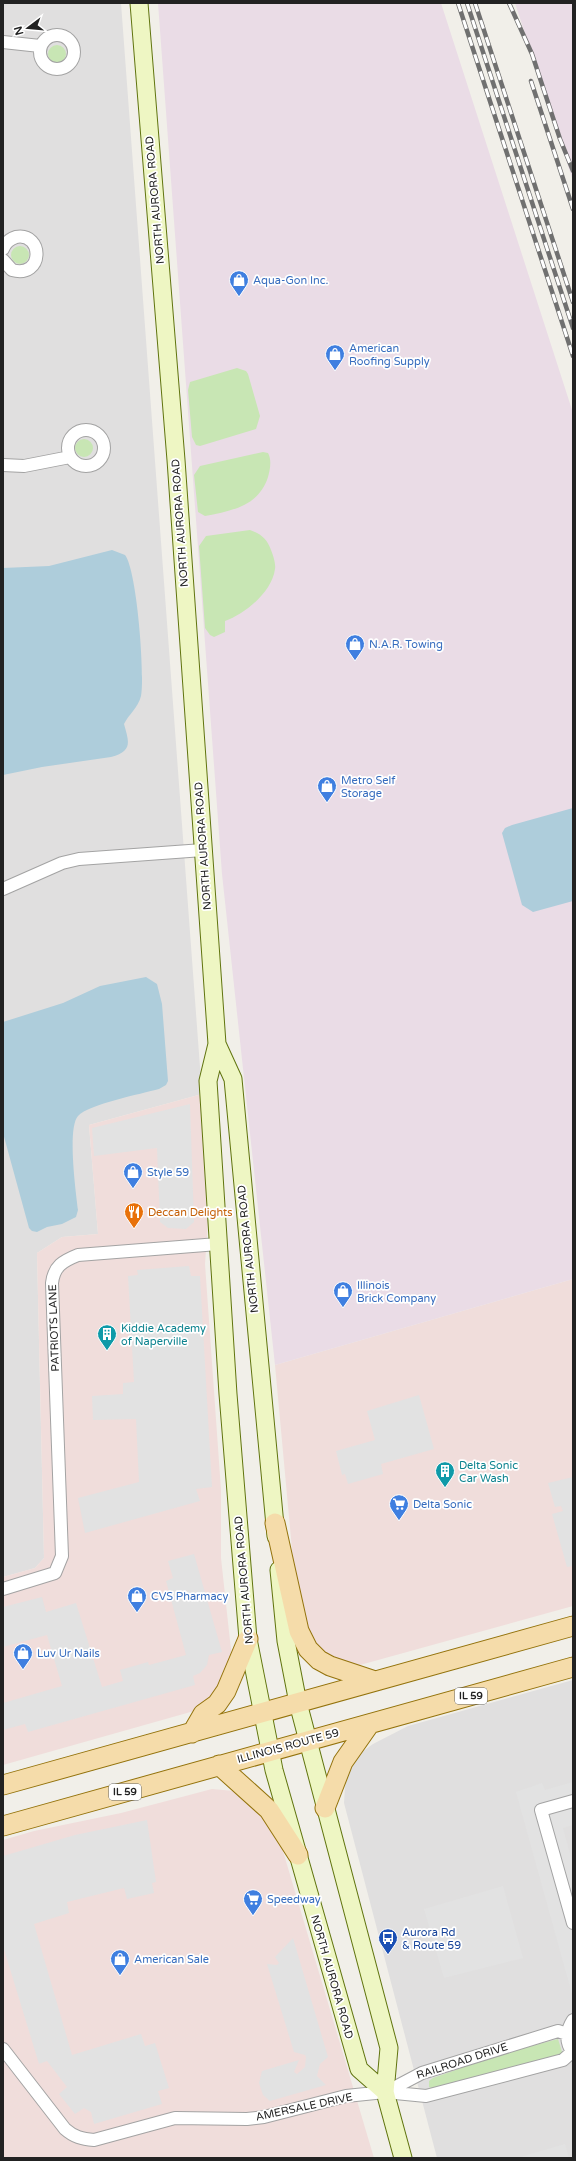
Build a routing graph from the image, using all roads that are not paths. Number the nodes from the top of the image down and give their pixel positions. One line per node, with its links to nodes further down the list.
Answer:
1 (139, 3): 8 (main road, NORTH AURORA ROAD)
2 (3, 42): 3 (street)
3 (40, 46)
4 (3, 249): 5 (street)
5 (3, 262)
6 (70, 457): 7 (street)
7 (3, 465)
8 (203, 850): 9 (street); 10 (main road, NORTH AURORA ROAD)
9 (3, 889)
10 (217, 1044): 11 (main road, NORTH AURORA ROAD); 12 (main road, NORTH AURORA ROAD)
11 (218, 1244): 13 (street, PATRIOTS LANE); 15 (main road, NORTH AURORA ROAD)
12 (275, 1523): 17 (main road); 18 (main road, NORTH AURORA ROAD)
13 (3, 1589)
14 (573, 1626): 17 (main road)
15 (248, 1639): 19 (main road, NORTH AURORA ROAD); 21 (main road)
16 (573, 1667): 20 (main road, ILLINOIS ROUTE 59 / IL 59)
17 (375, 1681): 18 (main road)
18 (298, 1703): 19 (main road); 22 (main road, NORTH AURORA ROAD)
19 (261, 1713): 21 (main road); 23 (main road, NORTH AURORA ROAD)
20 (369, 1725): 22 (main road, ILLINOIS ROUTE 59 / IL 59); 27 (main road)
21 (192, 1733): 25 (main road)
22 (307, 1740): 23 (main road, ILLINOIS ROUTE 59 / IL 59); 27 (main road, NORTH AURORA ROAD)
23 (269, 1750): 24 (main road, ILLINOIS ROUTE 59 / IL 59); 29 (main road, NORTH AURORA ROAD)
24 (219, 1765): 28 (main road, ILLINOIS ROUTE 59 / IL 59); 29 (main road)
25 (3, 1785)
26 (573, 1801): 30 (street)
27 (325, 1808): 35 (main road, NORTH AURORA ROAD)
28 (3, 1826)
29 (298, 1855): 35 (main road, NORTH AURORA ROAD)
30 (573, 1923)
31 (573, 2020): 32 (street)
32 (567, 2034): 34 (street); 35 (street, RAILROAD DRIVE)
33 (3, 2049): 35 (street, AMERSALE DRIVE)
34 (572, 2053): 35 (street, RAILROAD DRIVE)
35 (385, 2092): 36 (main road, NORTH AURORA ROAD)
36 (403, 2158)

